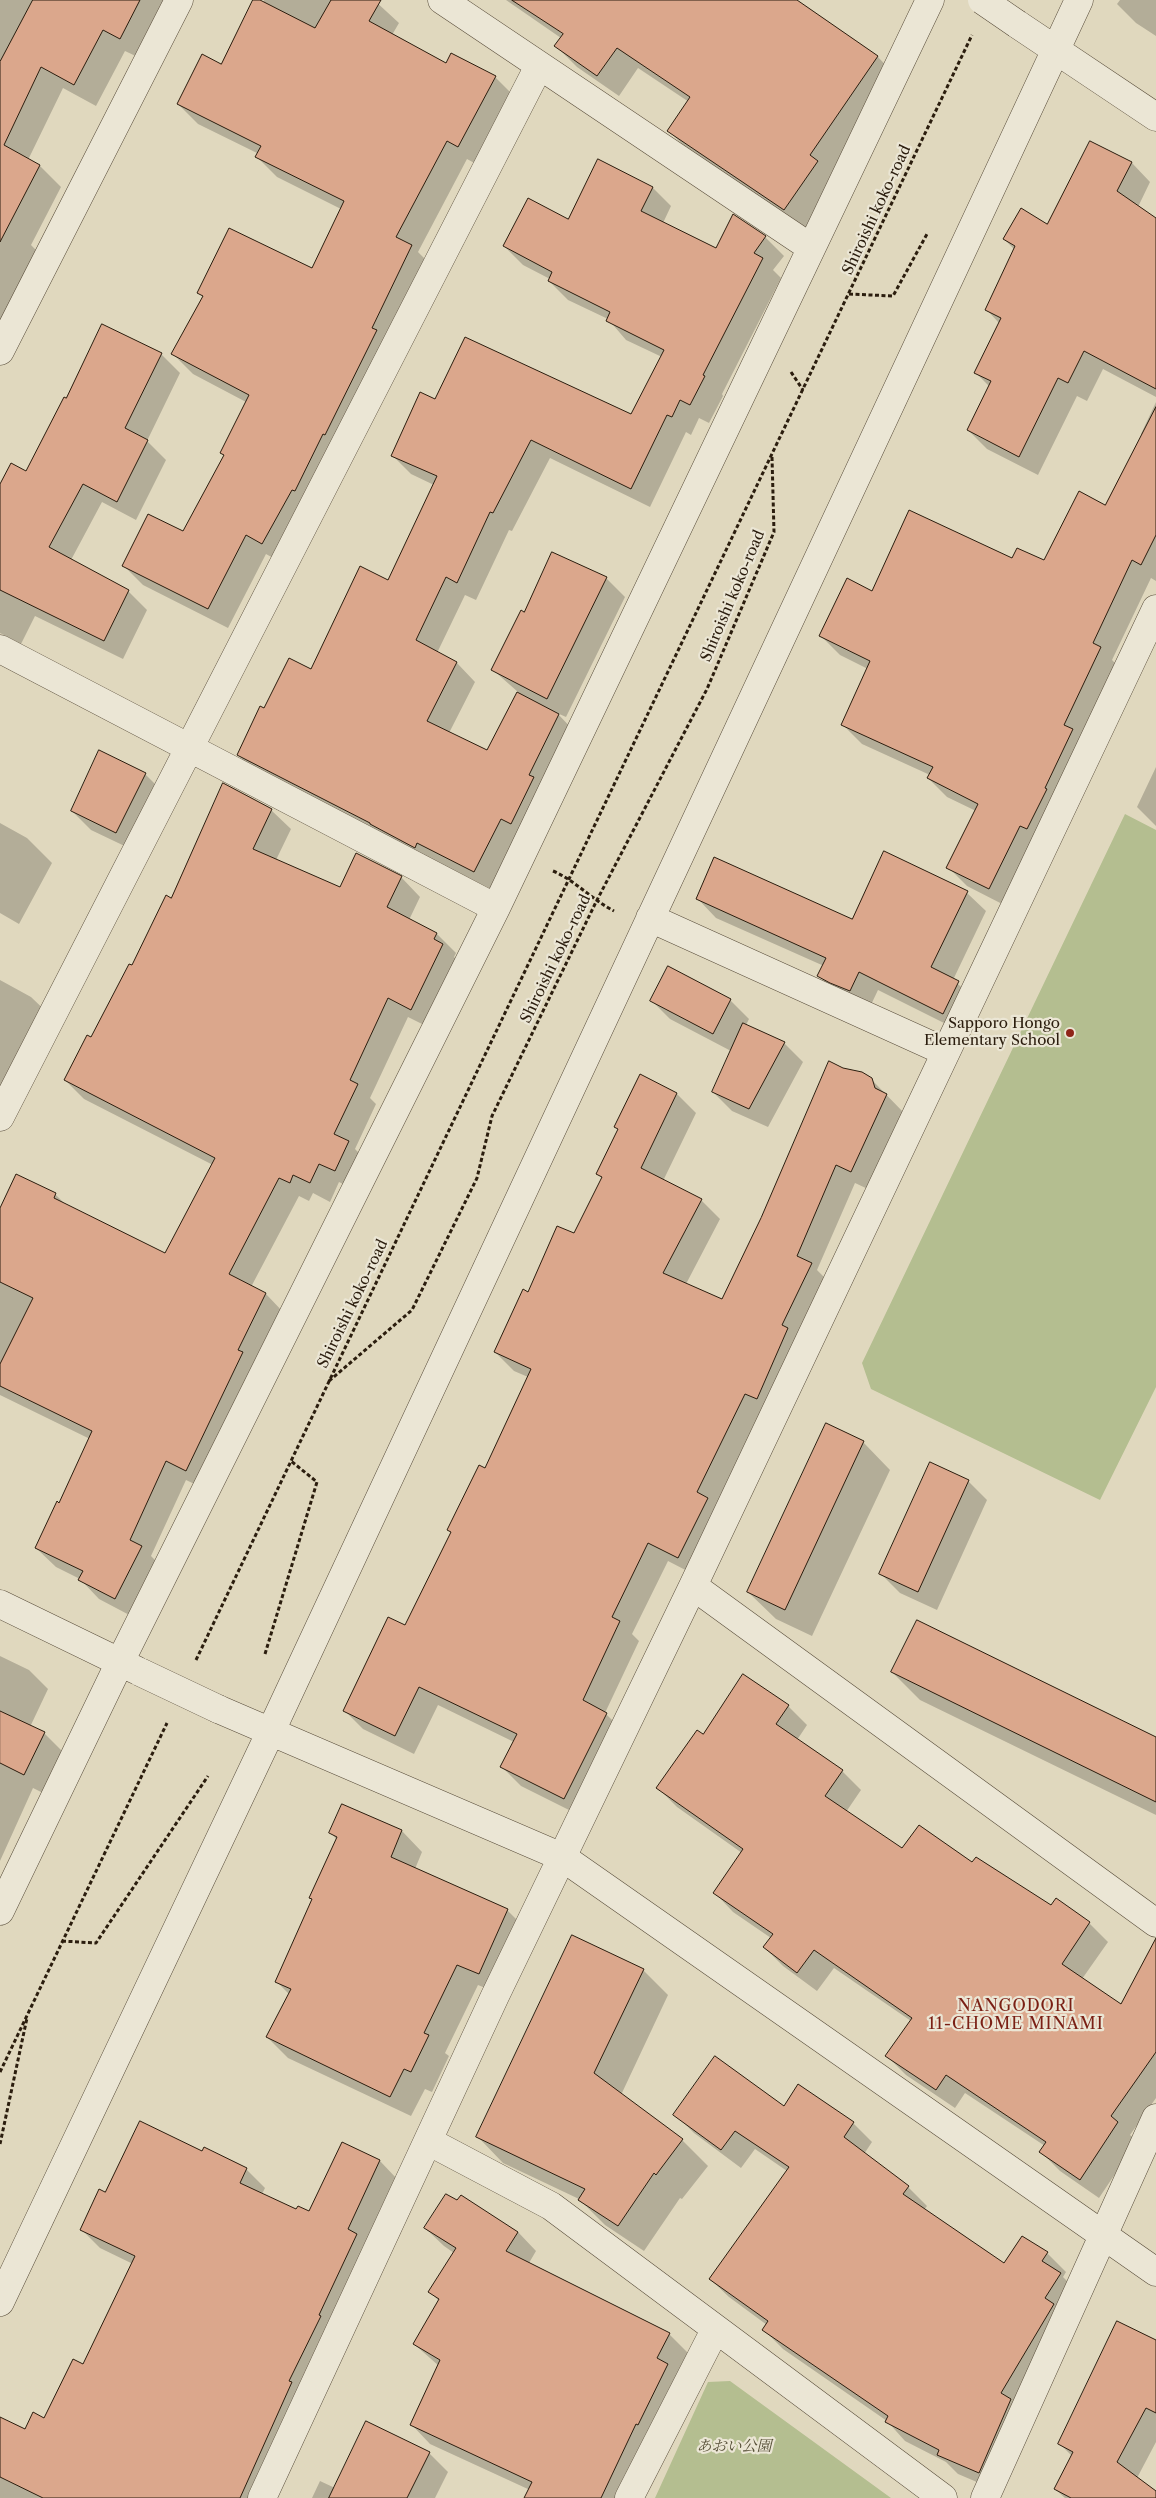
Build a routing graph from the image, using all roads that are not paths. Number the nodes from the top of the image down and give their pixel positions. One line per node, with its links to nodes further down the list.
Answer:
1 (179, 0): 10 (street)
2 (442, 0): 7 (street)
3 (930, 0): 9 (street)
4 (982, 0): 6 (street, bridge)
5 (1078, 0): 6 (street)
6 (1054, 50): 8 (street); 15 (street)
7 (539, 66): 9 (street); 13 (street)
8 (1156, 117)
9 (810, 247): 14 (street)
10 (0, 351)
11 (1156, 609): 16 (street)
12 (0, 650): 13 (street)
13 (190, 749): 14 (street); 17 (street)
14 (496, 908): 20 (street)
15 (648, 923): 16 (street); 21 (street)
16 (946, 1052): 18 (street)
17 (0, 1117)
18 (693, 1586): 22 (street); 24 (street)
19 (0, 1604): 20 (street)
20 (130, 1667): 21 (street, bridge); 23 (street)
21 (271, 1731): 22 (street); 29 (street)
22 (562, 1857): 26 (street); 27 (street)
23 (0, 1911)
24 (1156, 1922)
25 (1156, 2118): 27 (street)
26 (428, 2141): 30 (street); 31 (street)
27 (1103, 2235): 28 (street); 34 (street)
28 (1156, 2272)
29 (0, 2302)
30 (715, 2330): 32 (street); 33 (street)
31 (262, 2498)
32 (629, 2498)
33 (943, 2498)
34 (985, 2498)

